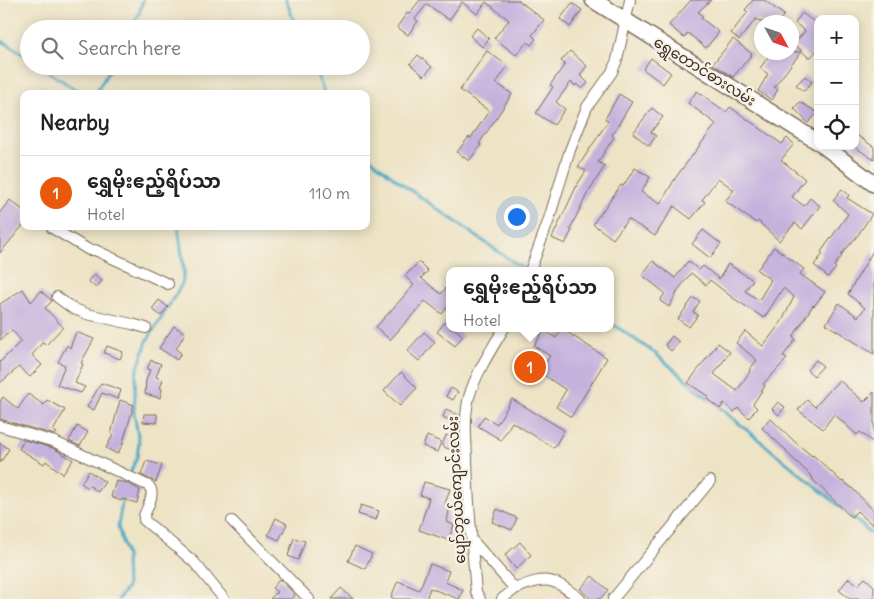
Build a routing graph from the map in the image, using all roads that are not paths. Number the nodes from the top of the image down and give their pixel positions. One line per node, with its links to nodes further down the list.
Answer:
1 (593, 0): 3 (street, ရွှေတောင်ဓားလမ်း)
2 (630, 0): 3 (street)
3 (624, 20): 4 (street, ရွှေတောင်ဓားလမ်း); 8 (street)
4 (814, 139)
5 (829, 150): 6 (street)
6 (874, 184)
7 (55, 230): 9 (street)
8 (531, 267)
9 (168, 284)
10 (57, 297): 11 (street)
11 (146, 328)
12 (502, 332): 16 (street, ပျော်ဘွယ်ကျောင်းလမ်း)
13 (0, 426): 19 (street)
14 (710, 481): 23 (street)
15 (232, 521): 20 (street)
16 (472, 540): 17 (street); 18 (street, ပျော်ဘွယ်ကျောင်းလမ်း)
17 (515, 589): 21 (street); 22 (street)
18 (475, 597)
19 (224, 599)
20 (309, 599)
21 (502, 599)
22 (580, 599)
23 (613, 599)

